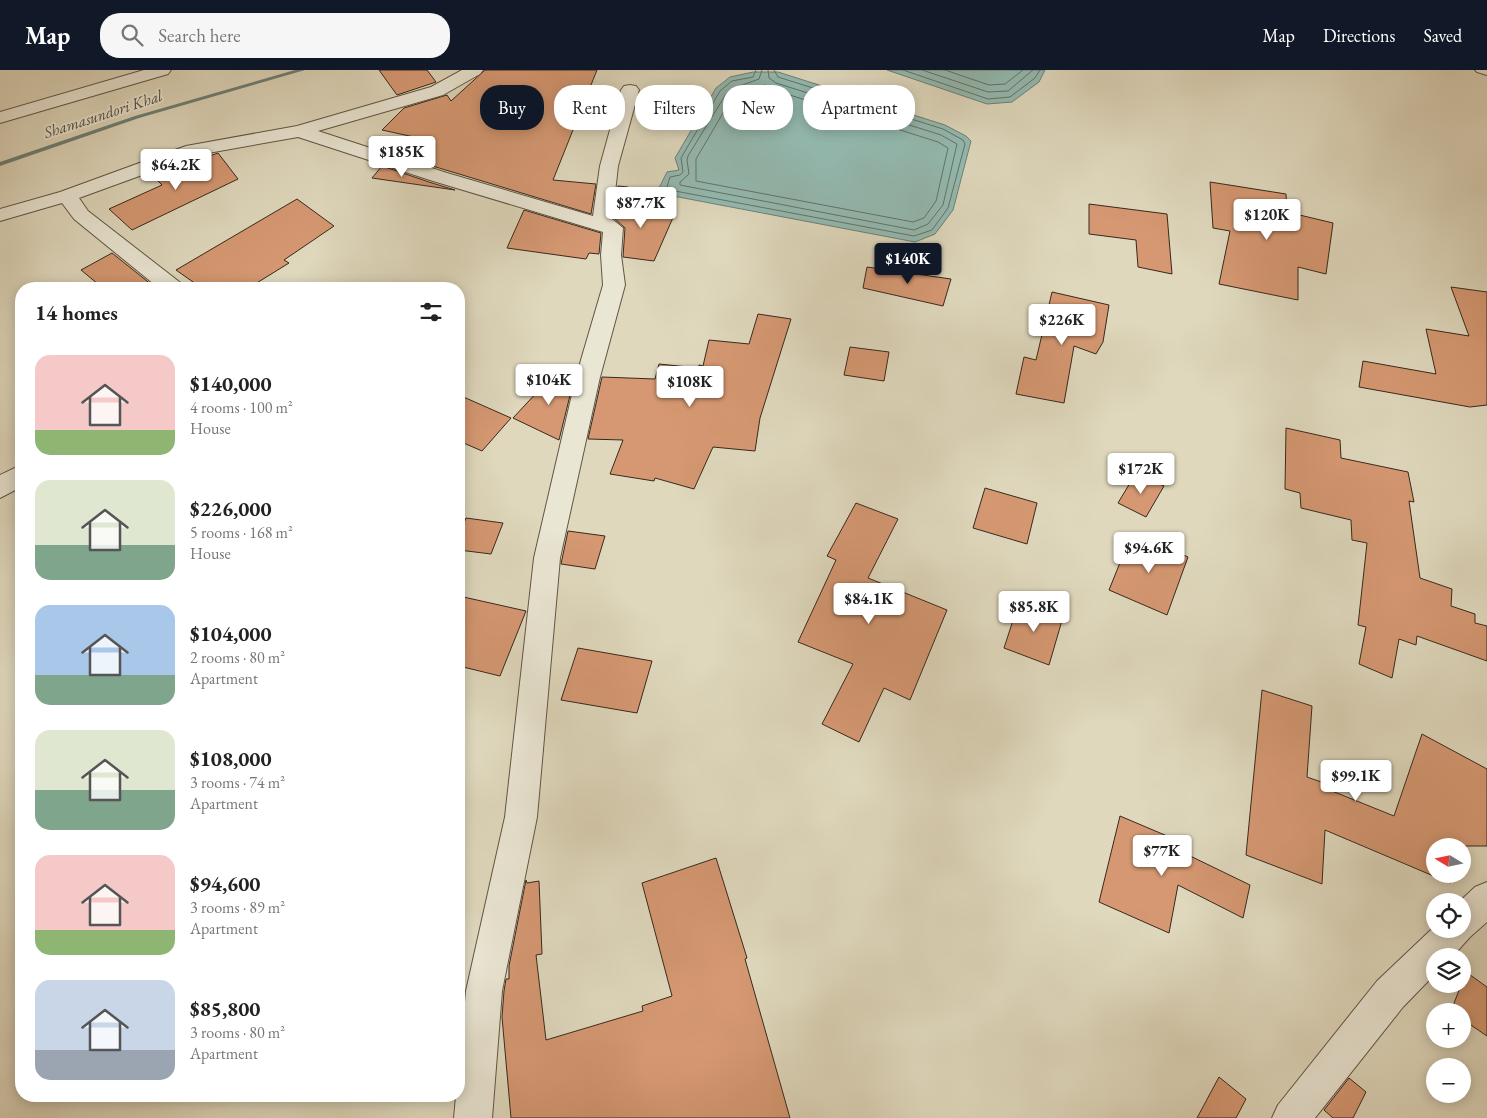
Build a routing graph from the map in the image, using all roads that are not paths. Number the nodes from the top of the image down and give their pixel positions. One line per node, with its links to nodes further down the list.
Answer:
1 (162, 70): 6 (street)
2 (474, 70): 7 (street)
3 (1480, 70): 4 (lane)
4 (1487, 72)
5 (630, 90): 10 (street)
6 (0, 118)
7 (299, 130): 8 (street); 10 (street)
8 (67, 196): 9 (street); 11 (street)
9 (0, 216)
10 (613, 228): 17 (street)
11 (165, 282)
12 (15, 479): 13 (street)
13 (0, 488)
14 (1487, 899): 15 (street)
15 (1471, 914)
16 (1447, 938): 18 (street)
17 (473, 1118)
18 (1290, 1118)

